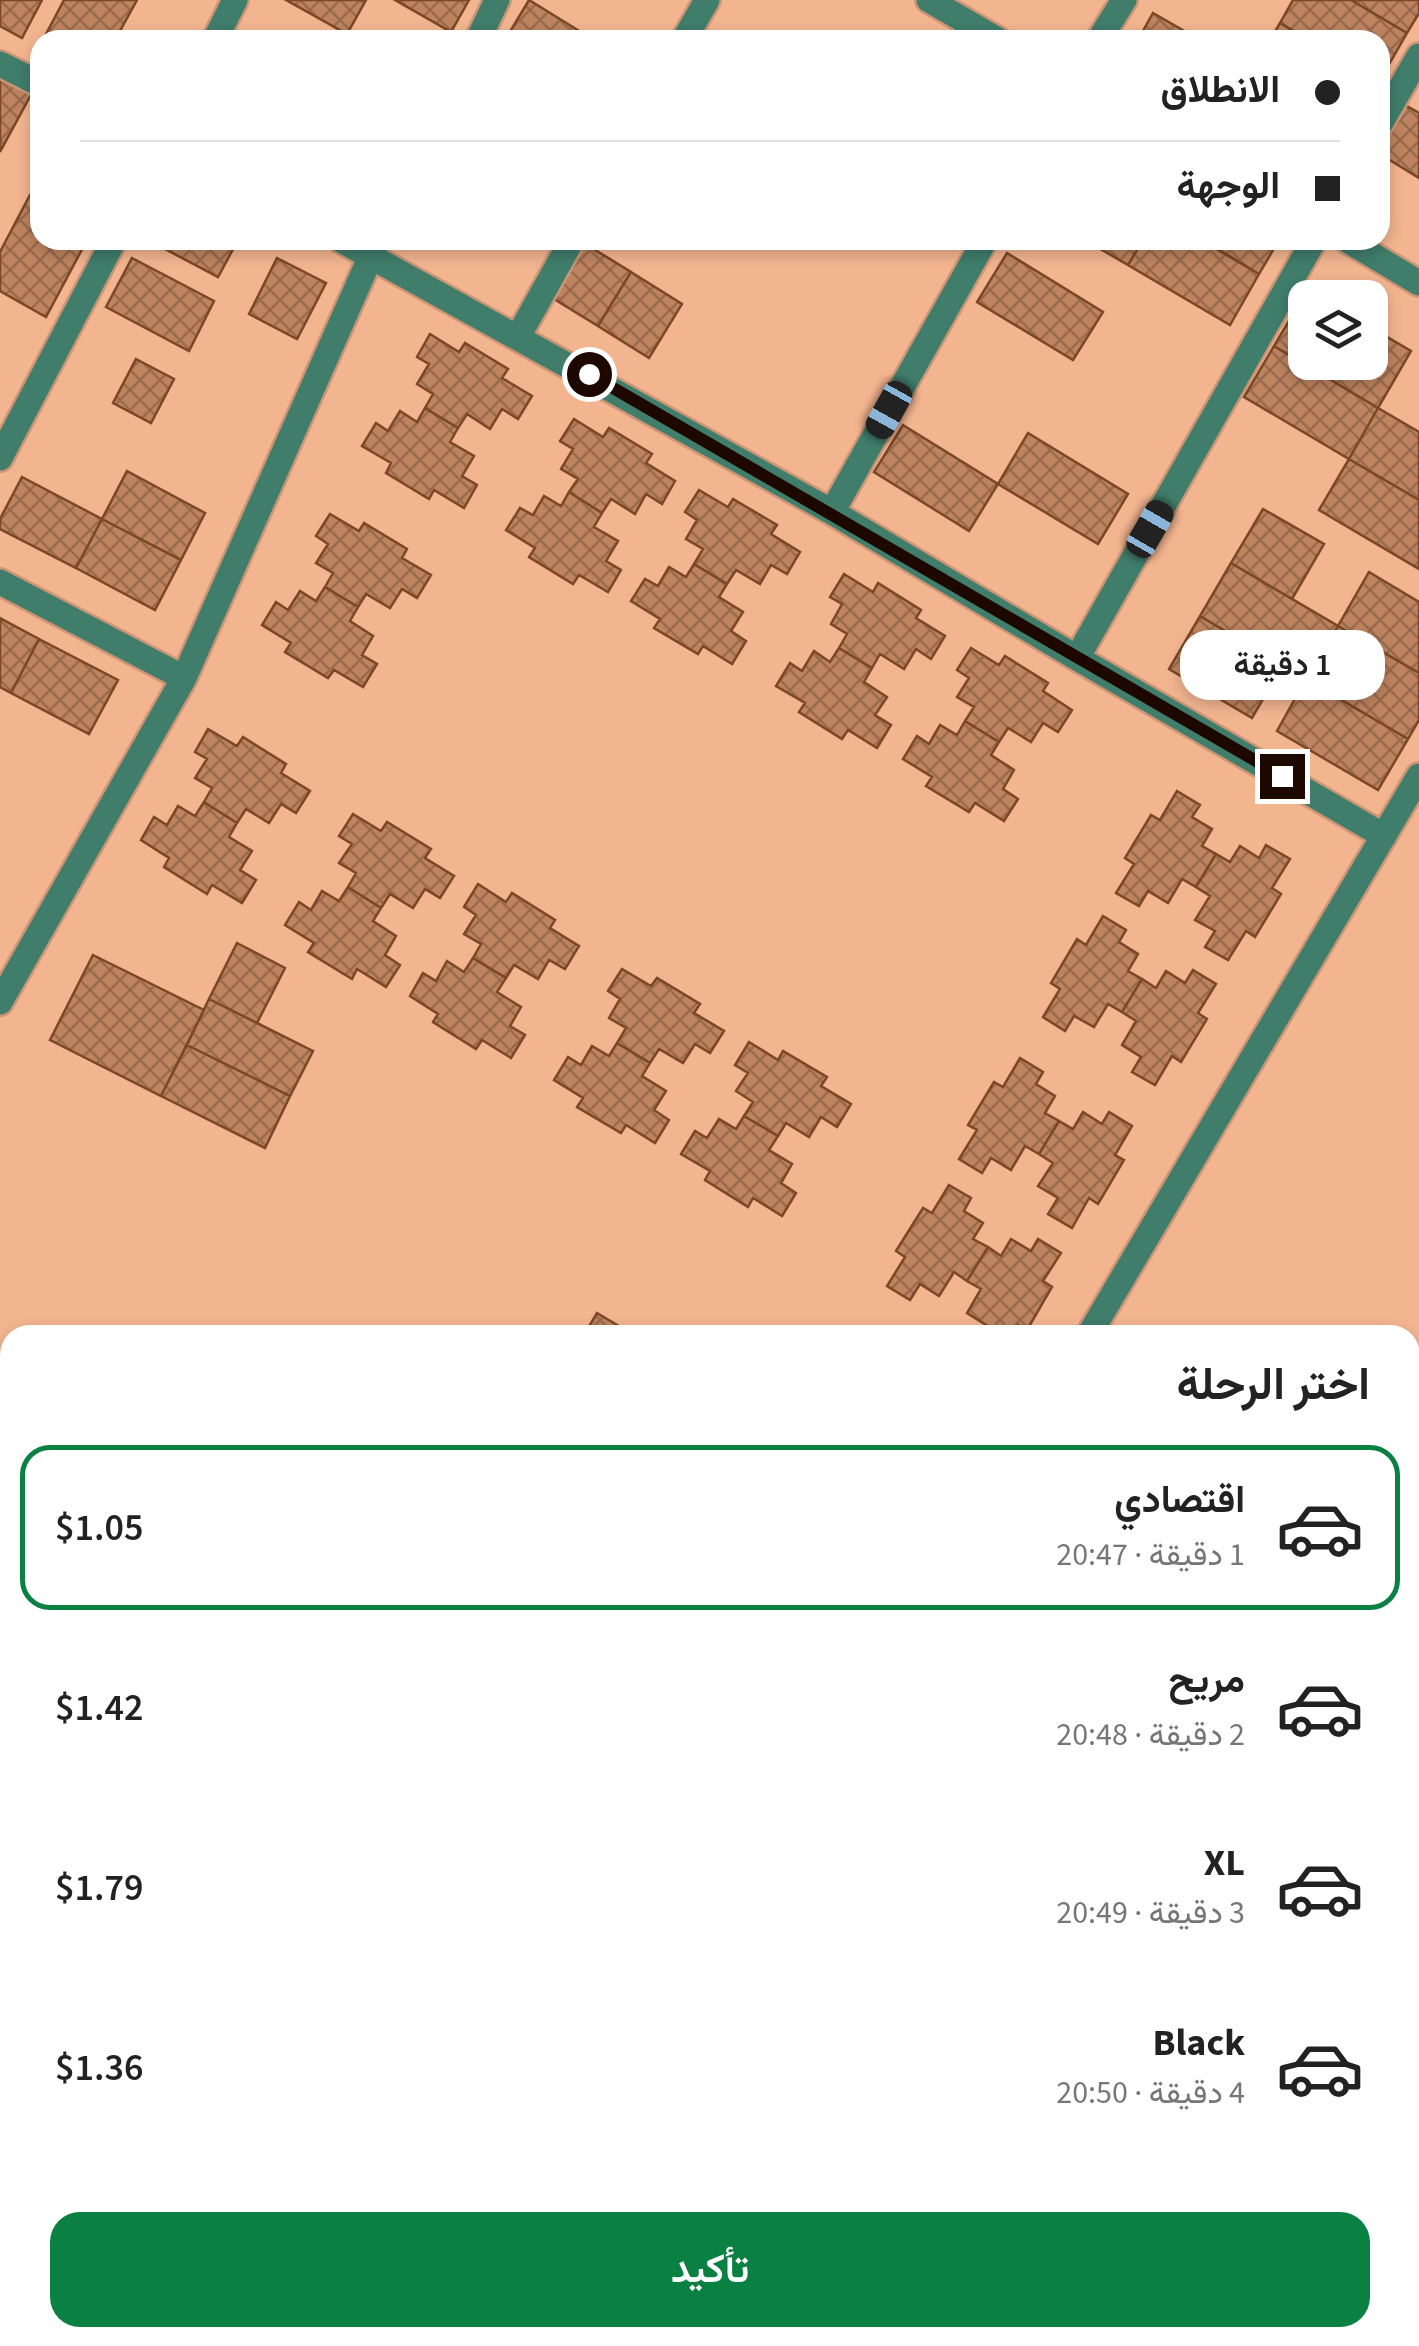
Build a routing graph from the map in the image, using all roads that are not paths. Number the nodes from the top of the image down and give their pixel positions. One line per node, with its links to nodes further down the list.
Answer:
1 (234, 0): 6 (street)
2 (498, 0): 7 (street)
3 (707, 0): 8 (street)
4 (929, 0): 9 (street)
5 (1124, 0): 10 (street)
6 (220, 30)
7 (483, 30)
8 (690, 30)
9 (981, 30)
10 (1105, 30)
11 (1419, 56): 14 (street)
12 (0, 64): 13 (street)
13 (30, 79)
14 (1390, 107)
15 (109, 250): 24 (street)
16 (373, 250): 28 (street)
17 (377, 250): 23 (street)
18 (566, 250): 23 (street)
19 (978, 250): 25 (street)
20 (1308, 250): 27 (street)
21 (1364, 250): 22 (street)
22 (1419, 282)
23 (519, 335): 25 (street)
24 (0, 458)
25 (832, 512): 27 (street)
26 (0, 582): 28 (street)
27 (1077, 658): 30 (street)
28 (184, 678): 31 (street)
29 (1419, 776): 30 (street)
30 (1384, 836): 32 (street)
31 (0, 1002)
32 (1096, 1325)

